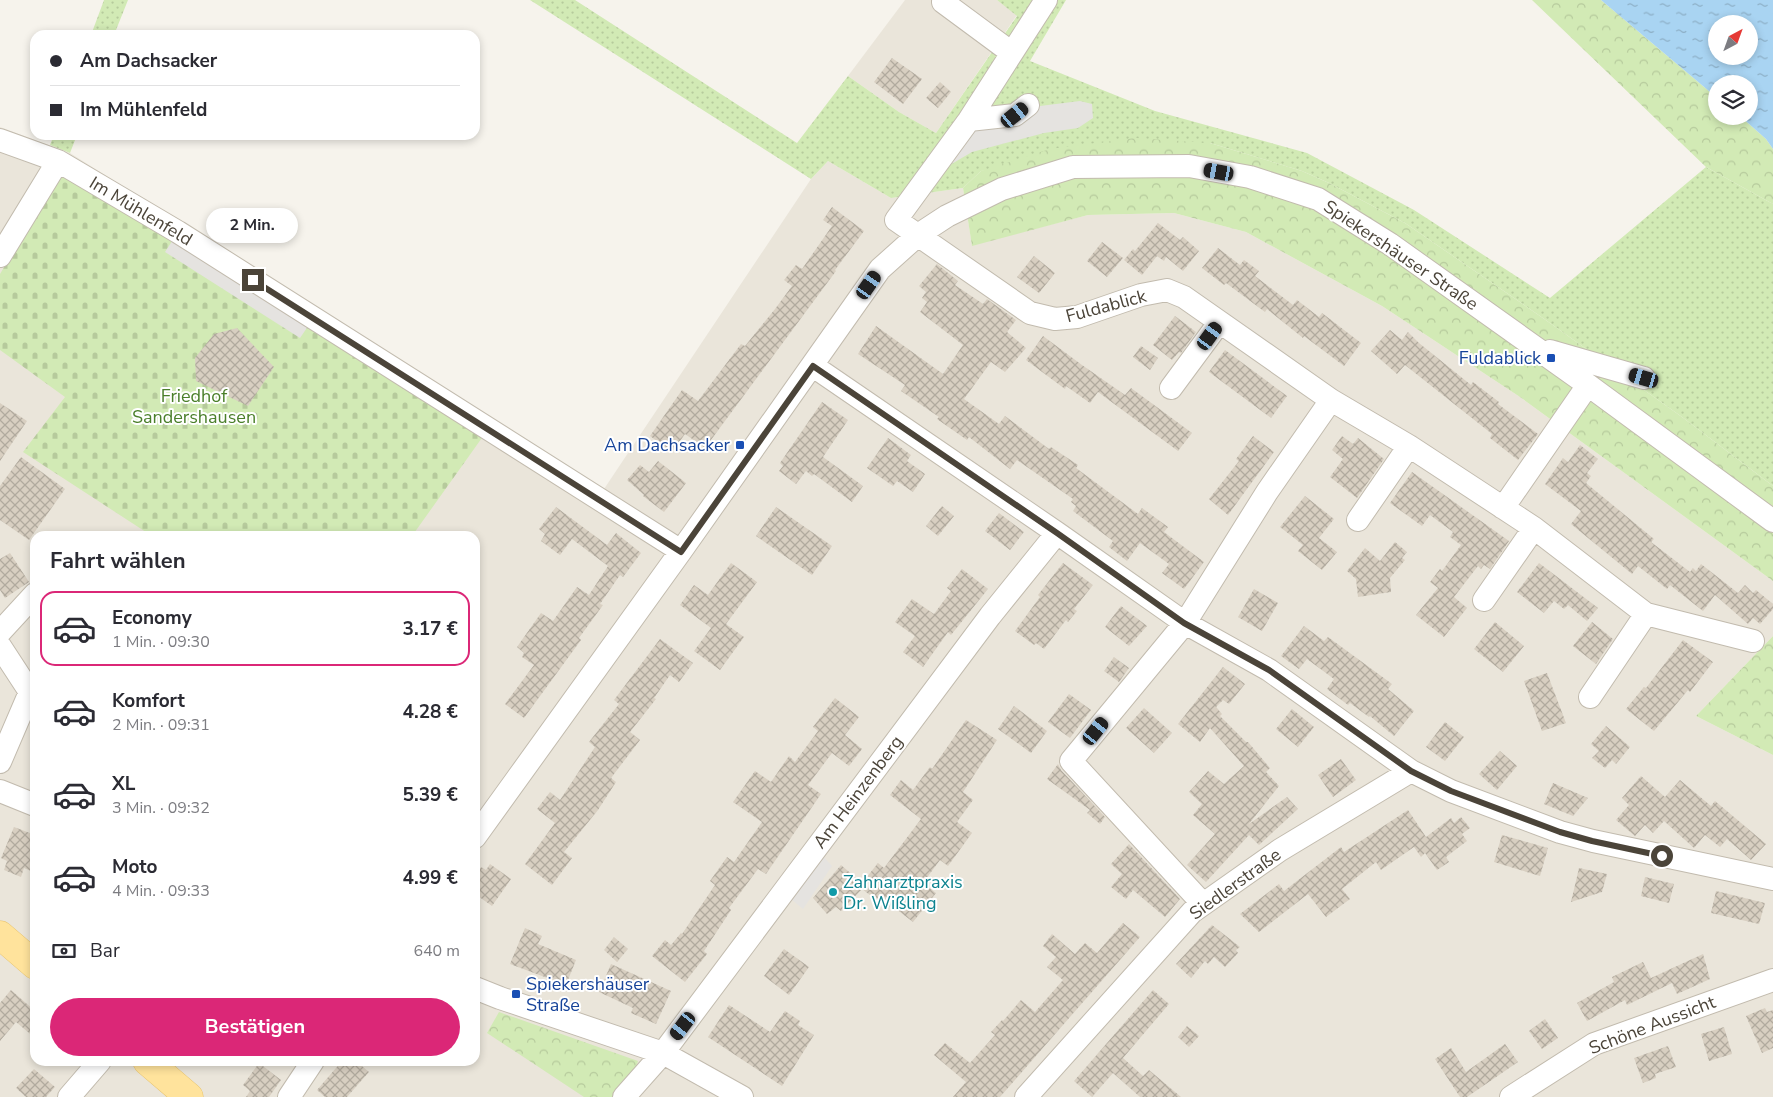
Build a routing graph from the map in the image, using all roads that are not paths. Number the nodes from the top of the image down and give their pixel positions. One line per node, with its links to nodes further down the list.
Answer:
1 (1046, 0): 3 (street)
2 (943, 2): 3 (street)
3 (1012, 53): 5 (street)
4 (1028, 105): 5 (street)
5 (969, 120): 8 (street, Fuldablick)
6 (0, 140): 7 (street, Im Mühlenfeld)
7 (58, 161): 9 (street); 23 (street, Im Mühlenfeld)
8 (918, 235): 10 (street, Fuldablick); 11 (street, Spiekershäuser Straße); 12 (street, Spiekershäuser Straße)
9 (0, 256)
10 (1219, 323): 15 (street); 16 (street, Fuldablick)
11 (1534, 347): 13 (street); 14 (street, Spiekershäuser Straße)
12 (813, 366): 22 (street); 23 (street, Spiekershäuser Straße)
13 (1644, 378)
14 (1588, 385): 18 (street); 20 (street, Spiekershäuser Straße)
15 (1172, 388)
16 (1331, 400): 17 (street, Fuldablick); 27 (street)
17 (1409, 446): 18 (street, Fuldablick); 19 (street)
18 (1503, 508): 21 (street, Fuldablick)
19 (1358, 520)
20 (1773, 521)
21 (1534, 528): 25 (street); 26 (street, Fuldablick)
22 (1057, 533): 27 (street); 45 (street, Am Heinzenberg)
23 (681, 552): 38 (street, Spiekershäuser Straße)
24 (30, 599): 28 (street)
25 (1484, 600)
26 (1646, 614): 29 (street, Fuldablick); 33 (street)
27 (1184, 623): 35 (street); 40 (street)
28 (0, 632)
29 (1753, 641)
30 (0, 646): 31 (street)
31 (30, 688)
32 (30, 695): 34 (street)
33 (1590, 697)
34 (0, 762)
35 (1411, 771): 39 (street); 40 (street, Siedlerstraße)
36 (0, 791): 37 (street)
37 (30, 803)
38 (480, 828)
39 (1773, 880)
40 (1203, 904): 54 (street, Siedlerstraße)
41 (0, 935): 42 (main road)
42 (30, 961)
43 (1773, 980): 55 (street, Schöne Aussicht)
44 (480, 990): 45 (street)
45 (662, 1053): 52 (street, Am Heinzenberg); 53 (street)
46 (96, 1066): 49 (street)
47 (152, 1066): 50 (main road)
48 (310, 1066): 51 (street)
49 (69, 1097)
50 (188, 1097)
51 (289, 1097)
52 (624, 1097)
53 (742, 1097)
54 (1026, 1097)
55 (1511, 1097)

